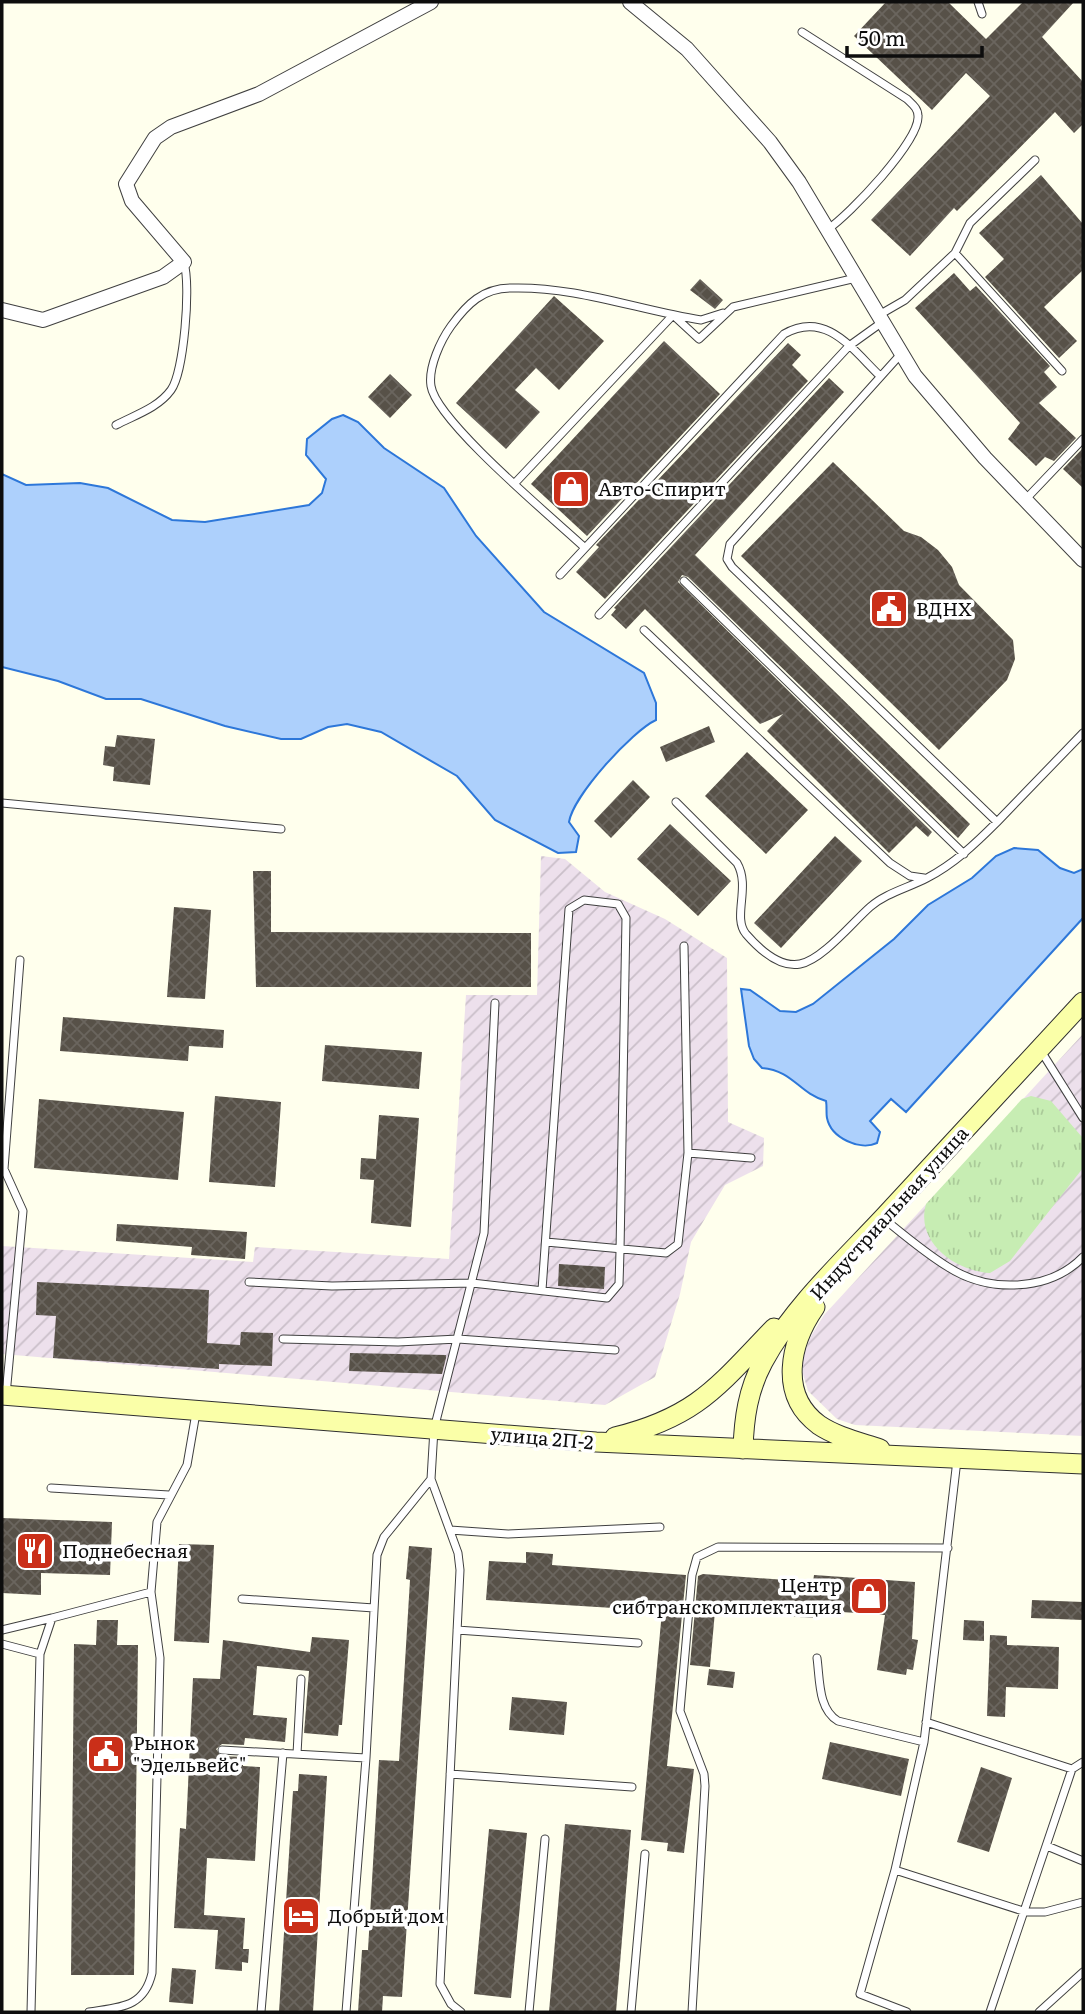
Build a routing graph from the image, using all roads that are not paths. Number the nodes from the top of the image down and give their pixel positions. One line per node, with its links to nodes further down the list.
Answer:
1 (431, 2): 10 (street)
2 (631, 2): 4 (street)
3 (978, 2): 5 (lane)
4 (641, 6): 8 (street)
5 (982, 14)
6 (802, 32): 8 (lane)
7 (1035, 160): 9 (lane)
8 (828, 229): 11 (street)
9 (955, 253): 15 (lane); 18 (lane)
10 (184, 262): 12 (street); 20 (lane)
11 (856, 278): 13 (lane); 15 (street)
12 (2, 310)
13 (723, 313): 14 (lane); 14 (lane)
14 (673, 316): 22 (lane); 22 (lane)
15 (879, 319): 16 (lane); 17 (street)
16 (849, 346): 19 (lane); 24 (lane); 28 (lane)
17 (900, 355): 19 (lane); 23 (street)
18 (1062, 371)
19 (880, 376): 33 (lane)
20 (116, 425)
21 (1083, 439): 23 (lane)
22 (515, 483): 24 (lane)
23 (1025, 500): 25 (street)
24 (584, 547): 26 (lane)
25 (1083, 560)
26 (560, 575)
27 (684, 581): 35 (lane)
28 (599, 615)
29 (644, 630): 36 (lane)
30 (1083, 733): 33 (lane)
31 (676, 802): 36 (lane)
32 (2, 803): 34 (lane)
33 (997, 822): 35 (lane)
34 (281, 829)
35 (964, 854): 36 (lane)
36 (926, 878)
37 (684, 946): 43 (lane)
38 (20, 960): 56 (lane)
39 (495, 1003): 51 (lane)
40 (1080, 1011): 41 (main road, Индустриальная улица)
41 (1040, 1049): 42 (lane); 45 (main road, Индустриальная улица)
42 (1083, 1118)
43 (688, 1153): 44 (lane); 48 (lane)
44 (751, 1158)
45 (883, 1218): 47 (main road, Индустриальная улица); 49 (lane)
46 (546, 1242): 48 (lane); 48 (lane); 52 (lane)
47 (859, 1243): 59 (main road); 60 (main road, Индустриальная улица); 61 (main road)
48 (620, 1251): 52 (lane)
49 (1083, 1258)
50 (249, 1282): 51 (lane)
51 (472, 1283): 52 (lane); 54 (lane)
52 (542, 1290)
53 (283, 1339): 54 (lane)
54 (458, 1339): 55 (lane); 58 (lane)
55 (615, 1350)
56 (4, 1395): 57 (main road, улица 2П-2)
57 (196, 1410): 58 (main road, улица 2П-2); 66 (lane)
58 (434, 1429): 59 (main road, улица 2П-2); 64 (lane)
59 (596, 1442): 60 (main road, улица 2П-2)
60 (743, 1449): 61 (main road, улица 2П-2)
61 (906, 1457): 62 (main road, улица 2П-2)
62 (957, 1460): 63 (main road, улица 2П-2); 69 (lane)
63 (1083, 1464)
64 (432, 1479): 68 (lane); 72 (lane)
65 (51, 1488): 66 (lane)
66 (169, 1496): 70 (lane)
67 (660, 1527): 68 (lane)
68 (450, 1530): 75 (lane)
69 (948, 1548): 81 (lane); 106 (lane)
70 (151, 1592): 73 (lane); 100 (lane)
71 (242, 1599): 72 (lane)
72 (374, 1608): 86 (lane)
73 (52, 1618): 74 (lane); 78 (lane)
74 (2, 1630)
75 (457, 1630): 76 (lane); 89 (lane)
76 (638, 1643)
77 (2, 1644): 78 (lane)
78 (40, 1654): 99 (lane)
79 (817, 1658): 82 (lane)
80 (301, 1679): 85 (lane)
81 (926, 1722): 82 (lane); 88 (lane)
82 (924, 1742): 95 (lane)
83 (222, 1750): 84 (lane)
84 (283, 1753): 85 (lane); 101 (lane)
85 (297, 1754): 86 (lane)
86 (366, 1758): 102 (lane)
87 (1083, 1762): 88 (lane)
88 (1072, 1769): 92 (lane)
89 (450, 1774): 90 (lane); 103 (lane)
90 (632, 1787)
91 (545, 1839): 104 (lane)
92 (1047, 1846): 94 (lane); 97 (lane)
93 (645, 1854): 105 (lane)
94 (1083, 1861)
95 (895, 1870): 97 (lane); 107 (lane)
96 (1083, 1902): 97 (lane)
97 (1026, 1912): 108 (lane)
98 (1083, 1972): 109 (lane)
99 (31, 2012)
100 (89, 2012)
101 (261, 2012)
102 (345, 2012)
103 (461, 2012)
104 (529, 2012)
105 (631, 2012)
106 (692, 2012)
107 (907, 2012)
108 (990, 2012)
109 (1039, 2012)

